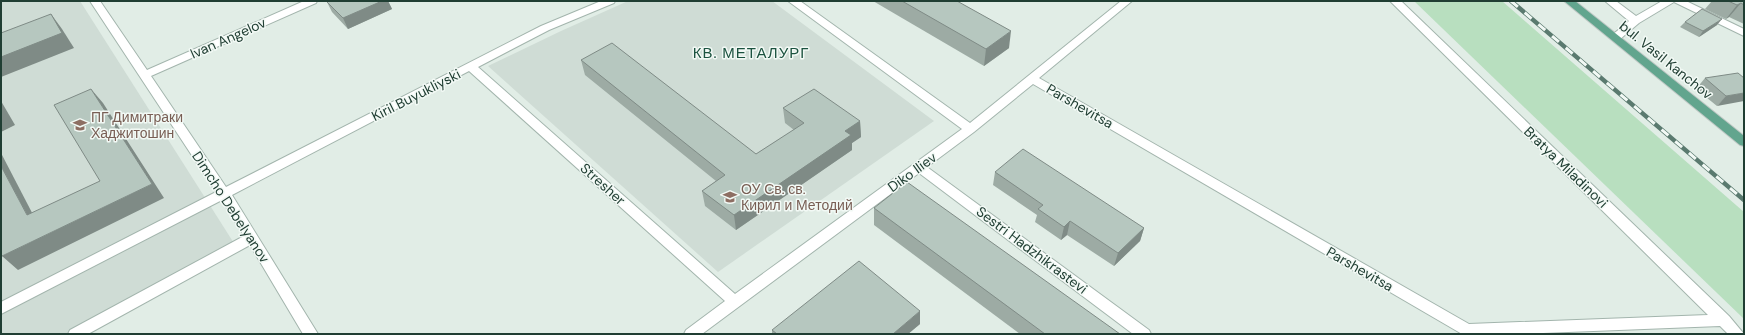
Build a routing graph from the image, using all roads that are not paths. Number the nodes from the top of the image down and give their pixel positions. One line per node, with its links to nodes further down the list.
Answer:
1 (95, 1): 15 (street, Dimcho Debelyanov)
2 (312, 1): 15 (street, Ivan Angelov)
3 (610, 1): 14 (street, Kiril Buyukliyski)
4 (793, 1): 17 (street)
5 (1127, 1): 16 (street, Diko Iliev)
6 (1395, 1): 24 (street, Bratya Miladinovi)
7 (1569, 1): 13 (main road, bul. Vasil Kanchov)
8 (1610, 1): 11 (street)
9 (1669, 1): 11 (street)
10 (1678, 1): 12 (street)
11 (1635, 21): 13 (street)
12 (1744, 33)
13 (1615, 38): 18 (main road, bul. Vasil Kanchov)
14 (471, 67): 20 (street, Kiril Buyukliyski); 22 (street, Stresher)
15 (144, 75): 20 (street, Dimcho Debelyanov)
16 (1031, 78): 17 (street, Diko Iliev); 24 (street, Parshevitsa)
17 (970, 129): 19 (street, Diko Iliev)
18 (1744, 142)
19 (919, 167): 22 (street, Diko Iliev); 28 (street, Sestri Hadzhikrastevi)
20 (224, 194): 21 (street, Dimcho Debelyanov); 23 (street, Kiril Buyukliyski)
21 (252, 238): 25 (street); 26 (street, Dimcho Debelyanov)
22 (735, 302): 27 (street, Diko Iliev)
23 (1, 308)
24 (1724, 320): 29 (street, Bratya Miladinovi)
25 (75, 334)
26 (311, 334)
27 (691, 334)
28 (1144, 334)
29 (1737, 334)

